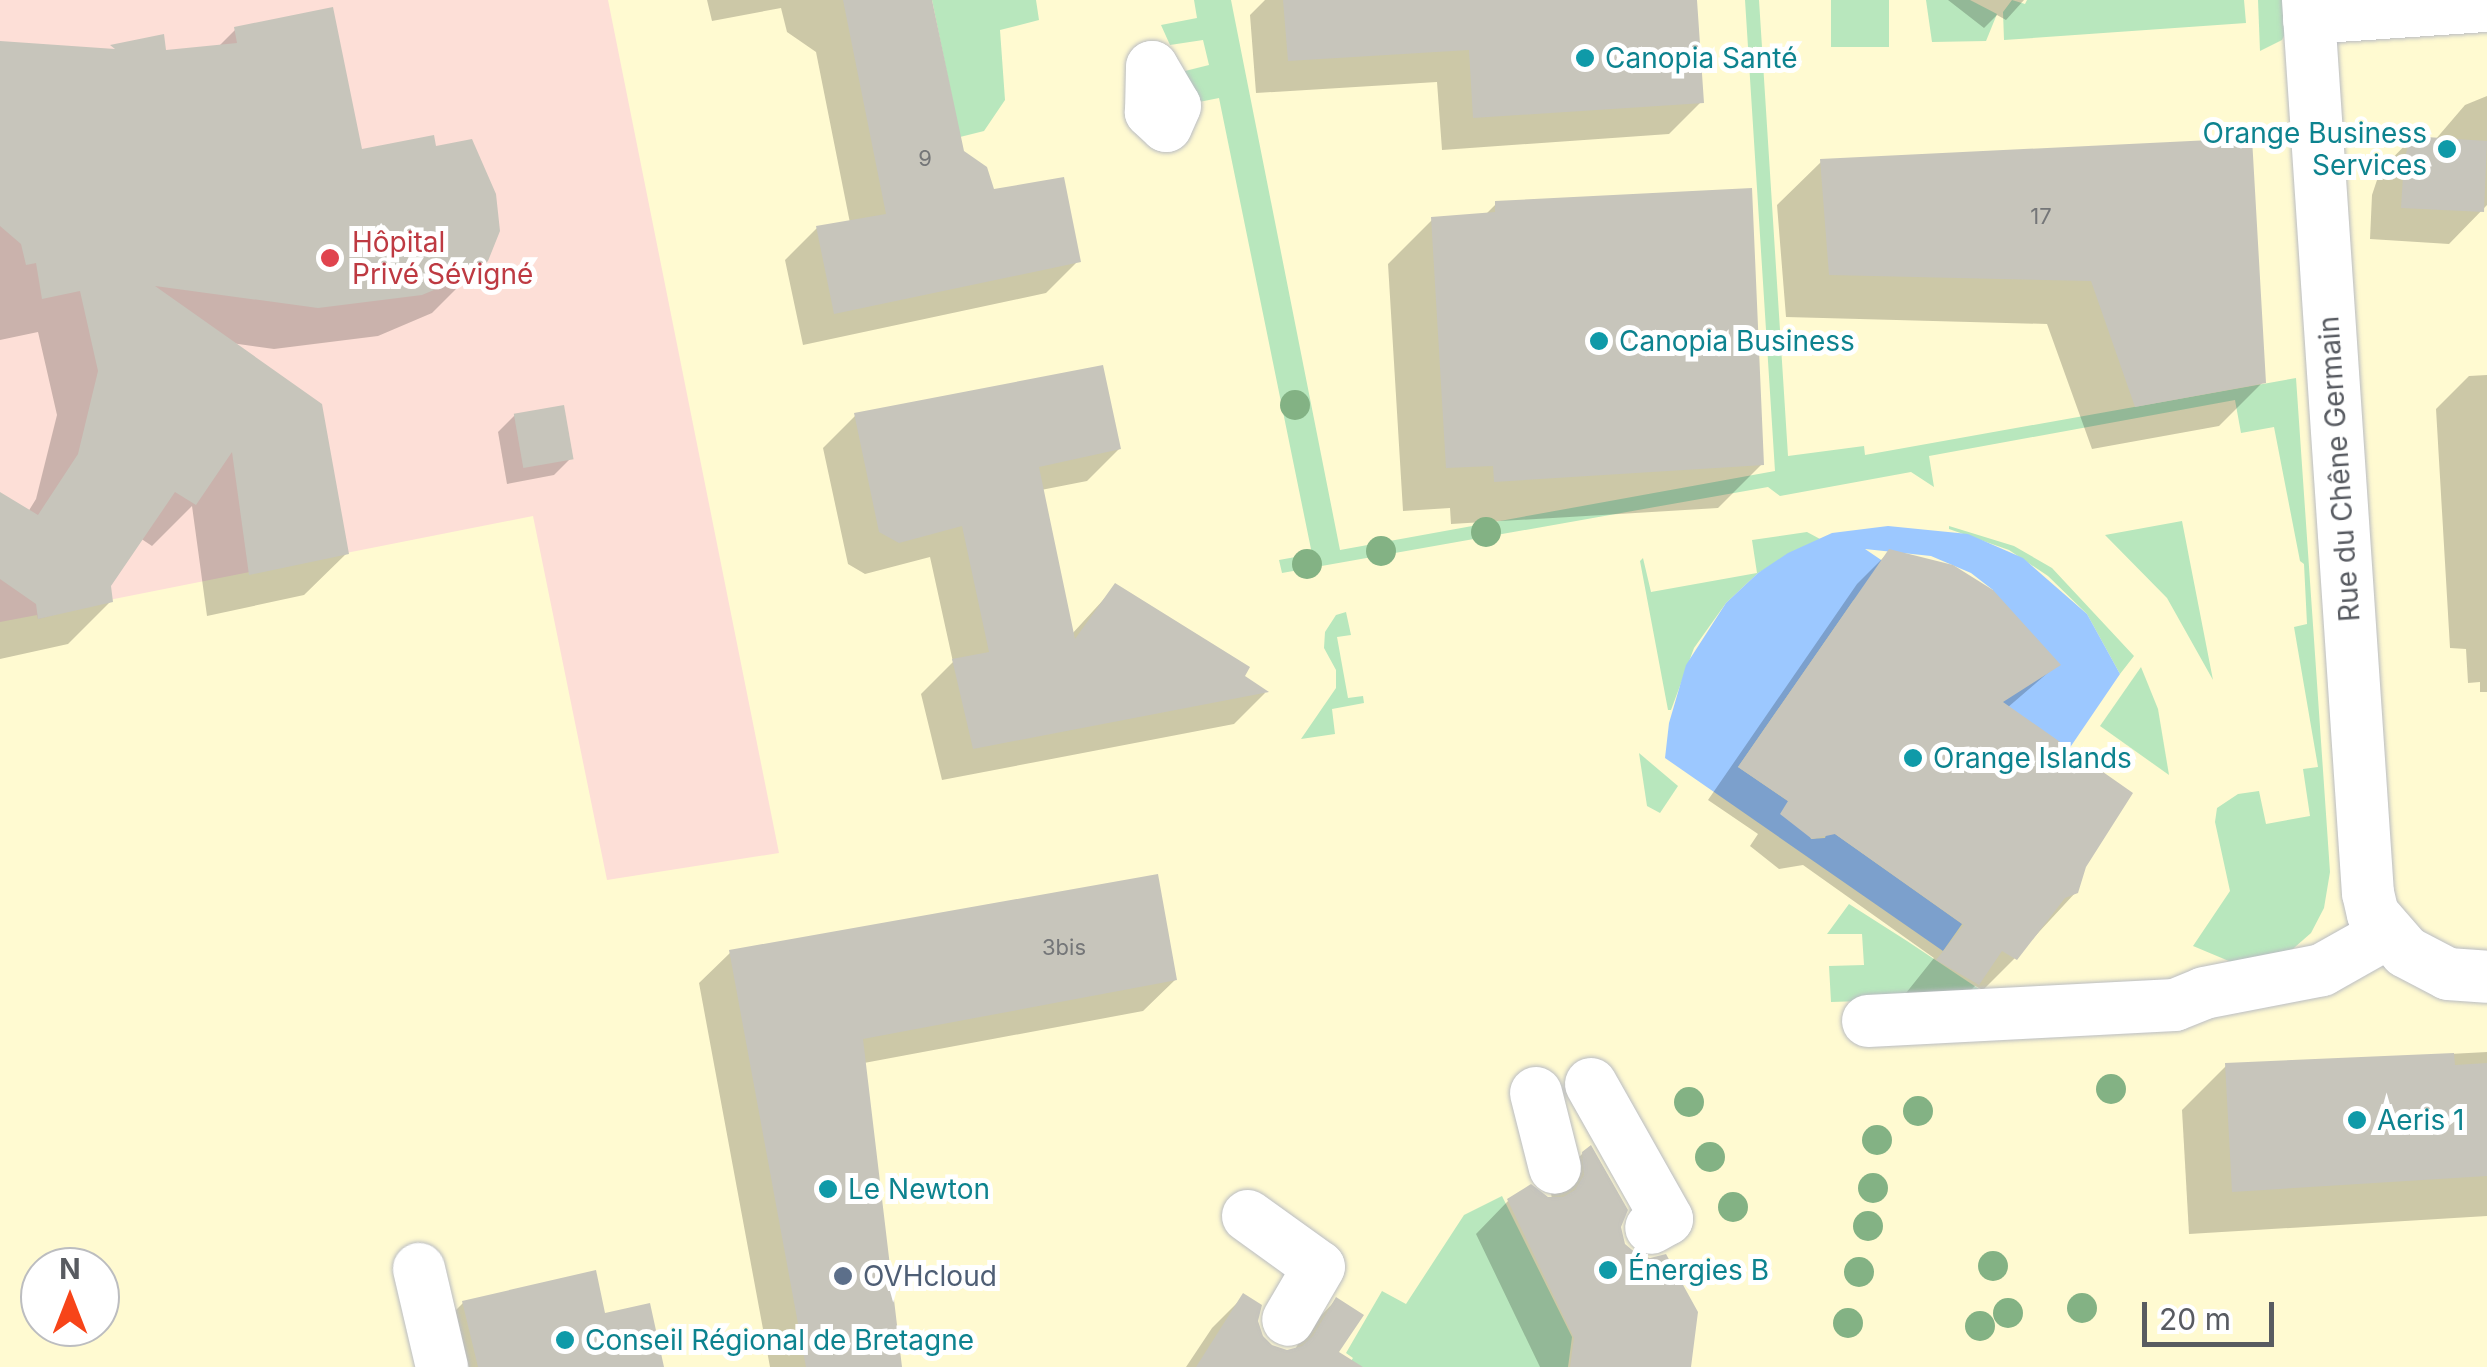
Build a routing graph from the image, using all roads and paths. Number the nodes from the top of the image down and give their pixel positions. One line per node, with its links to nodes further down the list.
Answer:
1 (2487, 6): 2 (street)
2 (2309, 9): 5 (street, Rue du Chêne Germain)
3 (1152, 68): 4 (street)
4 (1166, 126)
5 (2386, 934): 6 (street); 7 (street)
6 (2487, 977)
7 (1868, 1021)
8 (1591, 1084): 12 (street)
9 (1536, 1094): 10 (street)
10 (1556, 1168)
11 (1248, 1216): 14 (street)
12 (1651, 1228)
13 (419, 1269): 15 (street)
14 (1288, 1320)
15 (442, 1367)

